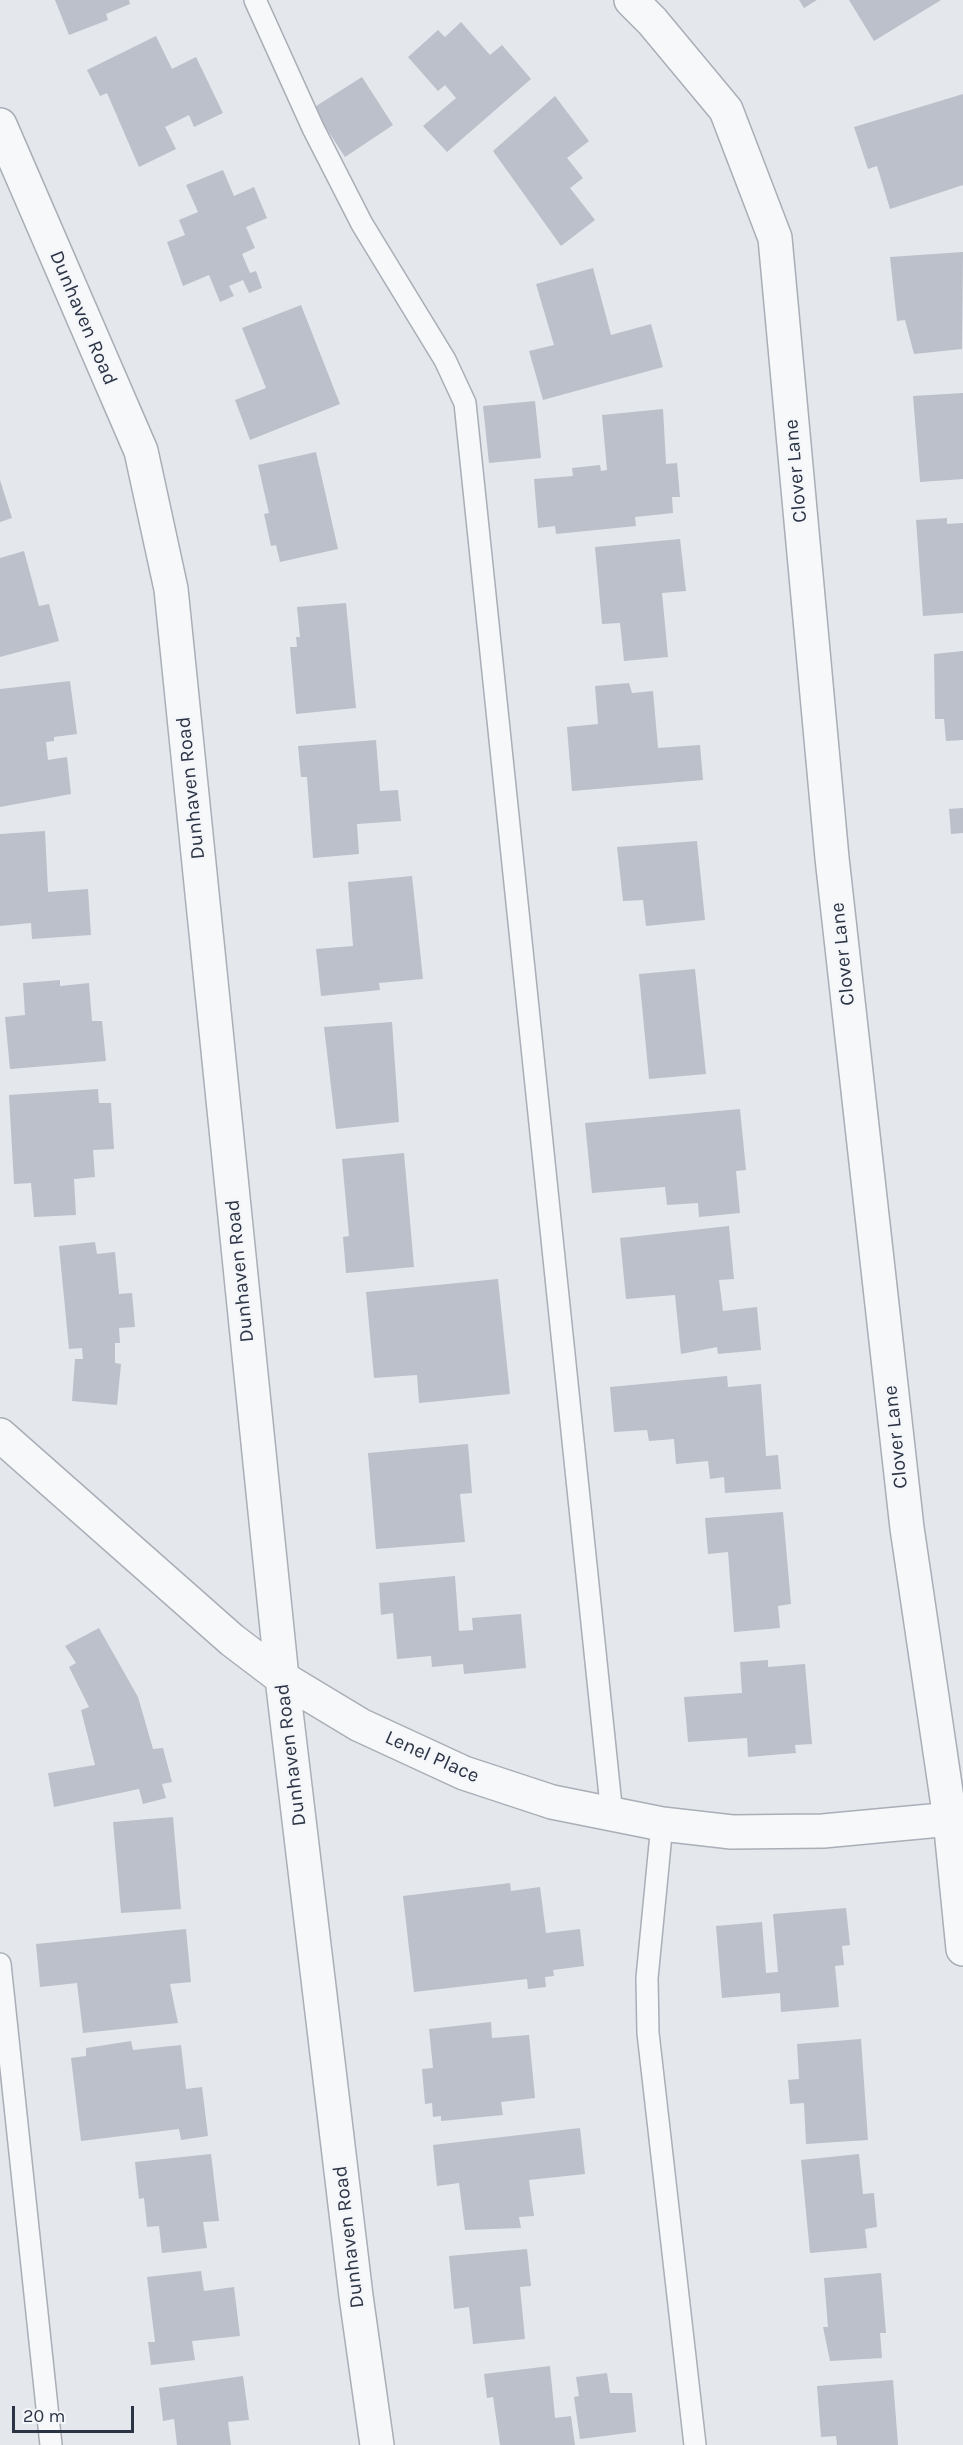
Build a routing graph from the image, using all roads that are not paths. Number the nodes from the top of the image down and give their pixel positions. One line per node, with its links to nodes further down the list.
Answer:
1 (255, 0): 6 (lane)
2 (631, 0): 7 (street, Clover Lane)
3 (0, 125): 5 (street, Dunhaven Road)
4 (0, 1435): 5 (street, Lenel Place)
5 (282, 1678): 6 (street, Lenel Place); 12 (street, Dunhaven Road)
6 (612, 1815): 8 (street, Lenel Place)
7 (957, 1819): 8 (street, Lenel Place); 9 (street, Clover Lane)
8 (662, 1824): 13 (lane)
9 (963, 1949)
10 (0, 1965): 11 (lane)
11 (51, 2445)
12 (377, 2445)
13 (695, 2445)

